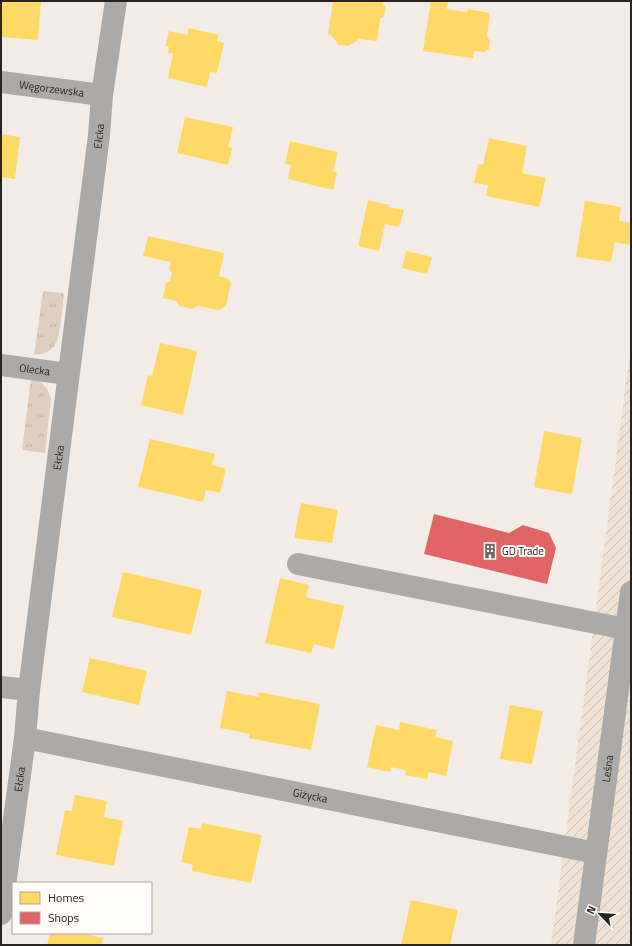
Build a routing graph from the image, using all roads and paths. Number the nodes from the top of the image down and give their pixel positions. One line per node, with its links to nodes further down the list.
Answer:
1 (116, 1): 3 (street, Ełcka)
2 (1, 82): 3 (street, Węgorzewska)
3 (102, 95): 5 (street, Ełcka)
4 (1, 365): 5 (street, Olecka)
5 (68, 374): 10 (street, Ełcka)
6 (298, 564): 8 (street)
7 (631, 592): 8 (street, Leśna)
8 (626, 629): 12 (street, Leśna)
9 (1, 687): 10 (street)
10 (29, 690): 11 (street, Ełcka)
11 (25, 738): 12 (street, Giżycka); 13 (street, Ełcka)
12 (596, 853): 14 (street, Leśna)
13 (1, 914)
14 (584, 945)

